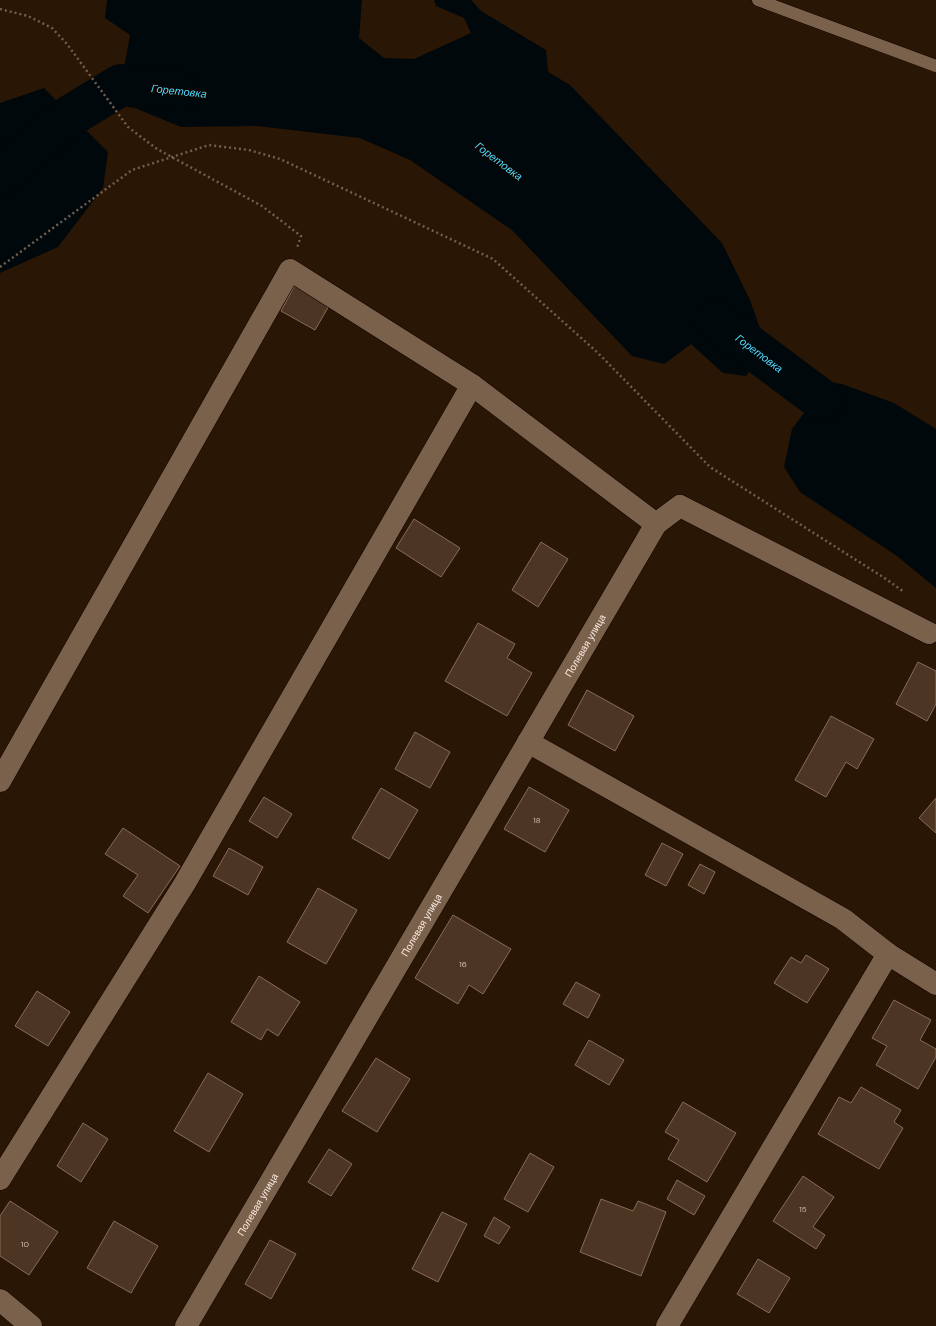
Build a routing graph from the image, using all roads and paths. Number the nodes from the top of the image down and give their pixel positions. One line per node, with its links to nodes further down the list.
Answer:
1 (758, 0): 3 (lane)
2 (0, 9): 4 (path)
3 (936, 66)
4 (172, 157): 5 (path); 6 (path); 9 (path)
5 (0, 267)
6 (290, 270): 7 (street); 12 (street)
7 (472, 385): 8 (street); 15 (street)
8 (656, 524): 10 (street); 11 (street, Полевая улица)
9 (905, 593)
10 (929, 632)
11 (528, 742): 13 (street); 18 (street, Полевая улица)
12 (0, 781)
13 (888, 954): 14 (street); 19 (street)
14 (936, 984)
15 (0, 1179)
16 (0, 1300): 17 (street)
17 (31, 1326)
18 (186, 1326)
19 (667, 1326)

